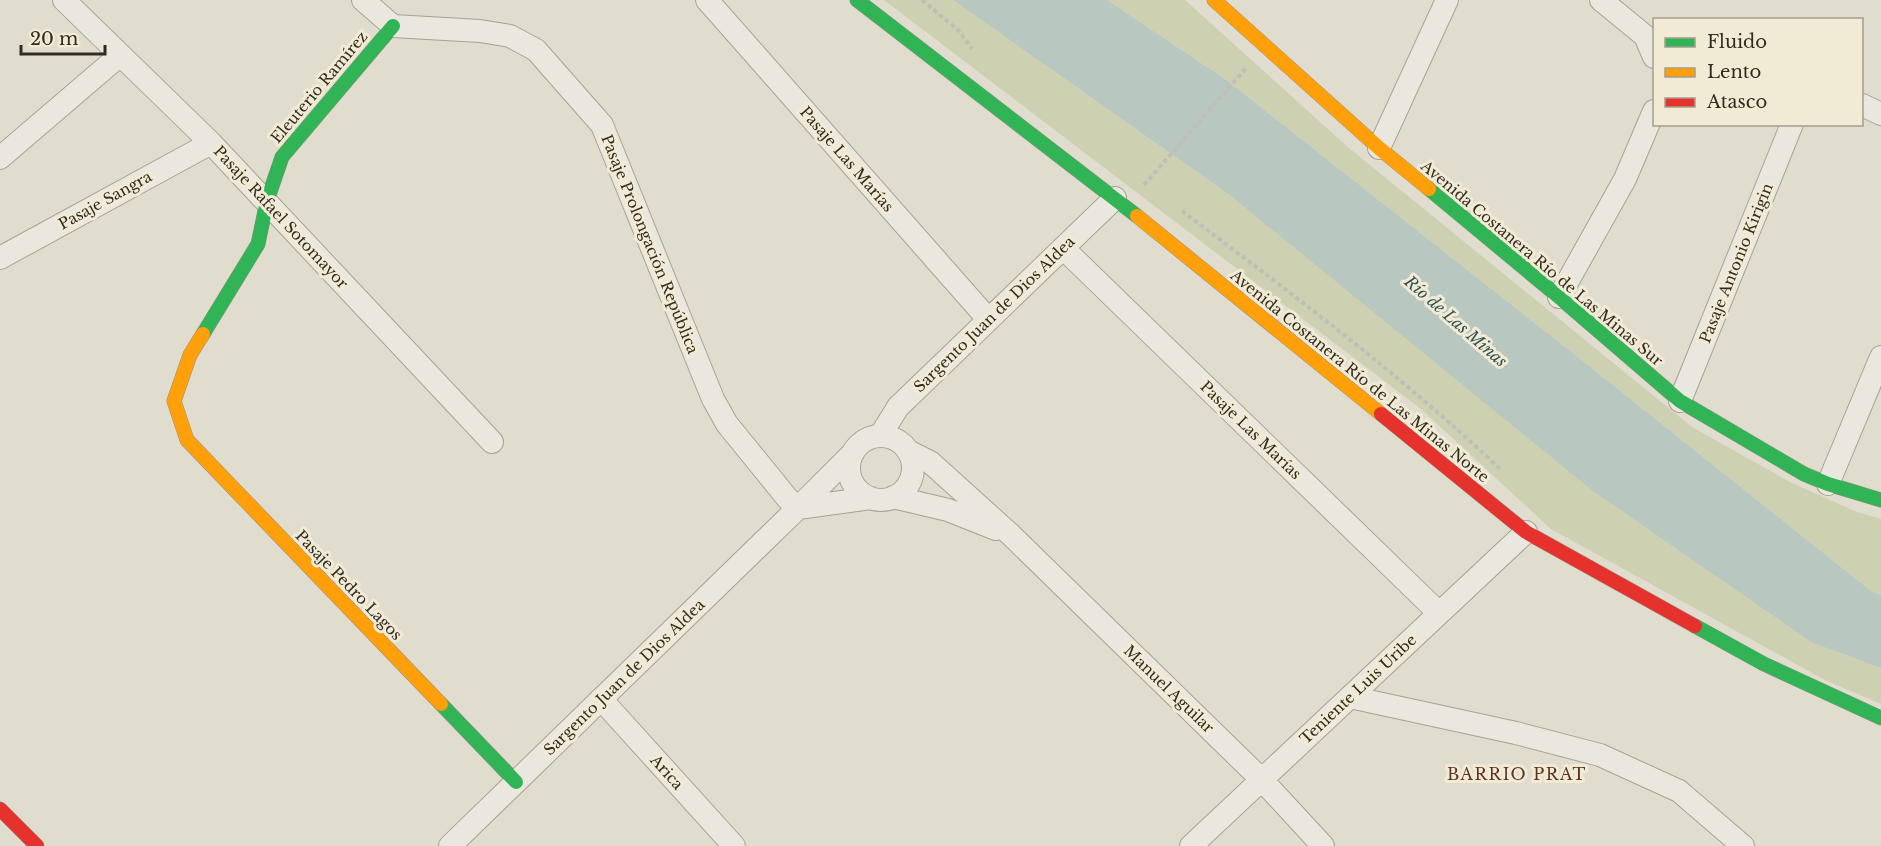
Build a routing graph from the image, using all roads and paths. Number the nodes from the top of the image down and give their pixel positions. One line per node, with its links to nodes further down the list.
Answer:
1 (64, 0): 12 (street, Pasaje Rafael Sotomayor)
2 (363, 0): 9 (street)
3 (707, 0): 30 (street, Pasaje Las Marías)
4 (857, 0): 24 (street, Avenida Costanera Río de Las Minas Norte)
5 (922, 0): 10 (path)
6 (1214, 0): 19 (street, Avenida Costanera Río de Las Minas Sur)
7 (1447, 0): 19 (street)
8 (1601, 0): 11 (street)
9 (393, 26): 25 (street, Eleuterio Ramírez); 42 (street, Pasaje Prolongación República)
10 (974, 51)
11 (1653, 55)
12 (119, 56): 18 (street, Pasaje Rafael Sotomayor); 20 (street)
13 (1236, 79): 21 (path)
14 (1863, 105): 16 (street)
15 (1653, 113): 29 (street)
16 (1881, 114)
17 (1791, 126): 33 (street, Pasaje Antonio Kirigin)
18 (211, 143): 25 (street, Pasaje Rafael Sotomayor); 28 (street, Pasaje Sangra)
19 (1378, 148): 29 (street, Avenida Costanera Río de Las Minas Sur)
20 (0, 158)
21 (1162, 162)
22 (1145, 183): 23 (path)
23 (1154, 189)
24 (1115, 198): 27 (street, Sargento Juan de Dios Aldea); 43 (street, Avenida Costanera Río de Las Minas Norte)
25 (267, 201): 32 (street, Eleuterio Ramírez); 35 (street, Pasaje Rafael Sotomayor)
26 (1179, 208): 38 (path)
27 (1063, 248): 30 (street, Sargento Juan de Dios Aldea); 45 (street, Pasaje Las Marías)
28 (0, 258)
29 (1559, 297): 33 (street, Avenida Costanera Río de Las Minas Sur)
30 (988, 319): 34 (street, Sargento Juan de Dios Aldea)
31 (1881, 357): 39 (street)
32 (174, 401): 50 (street, Pasaje Pedro Lagos)
33 (1680, 401): 39 (street, Avenida Costanera Río de Las Minas Sur)
34 (880, 436): 36 (street); 37 (street)
35 (492, 441)
36 (908, 451): 40 (street); 44 (street, Manuel Aguilar)
37 (853, 453): 40 (street); 42 (street, Sargento Juan de Dios Aldea)
38 (1505, 474)
39 (1828, 484): 41 (street, Avenida Costanera Río de Las Minas Sur)
40 (882, 498): 42 (street); 44 (street, Manuel Aguilar)
41 (1881, 500)
42 (798, 508): 47 (street, Sargento Juan de Dios Aldea)
43 (1526, 532): 45 (street, Teniente Luis Uribe); 48 (street, Avenida Costanera Río de Las Minas Norte)
44 (1011, 535): 49 (street, Manuel Aguilar)
45 (1439, 613): 46 (street, Teniente Luis Uribe)
46 (1350, 697): 49 (street, Teniente Luis Uribe); 57 (street)
47 (601, 699): 50 (street, Sargento Juan de Dios Aldea); 54 (street, Arica)
48 (1881, 718)
49 (1262, 780): 55 (street, Teniente Luis Uribe); 56 (street, Manuel Aguilar)
50 (516, 782): 53 (street, Sargento Juan de Dios Aldea)
51 (0, 808): 52 (street)
52 (37, 846)
53 (450, 846)
54 (734, 846)
55 (1191, 846)
56 (1323, 846)
57 (1743, 846)

